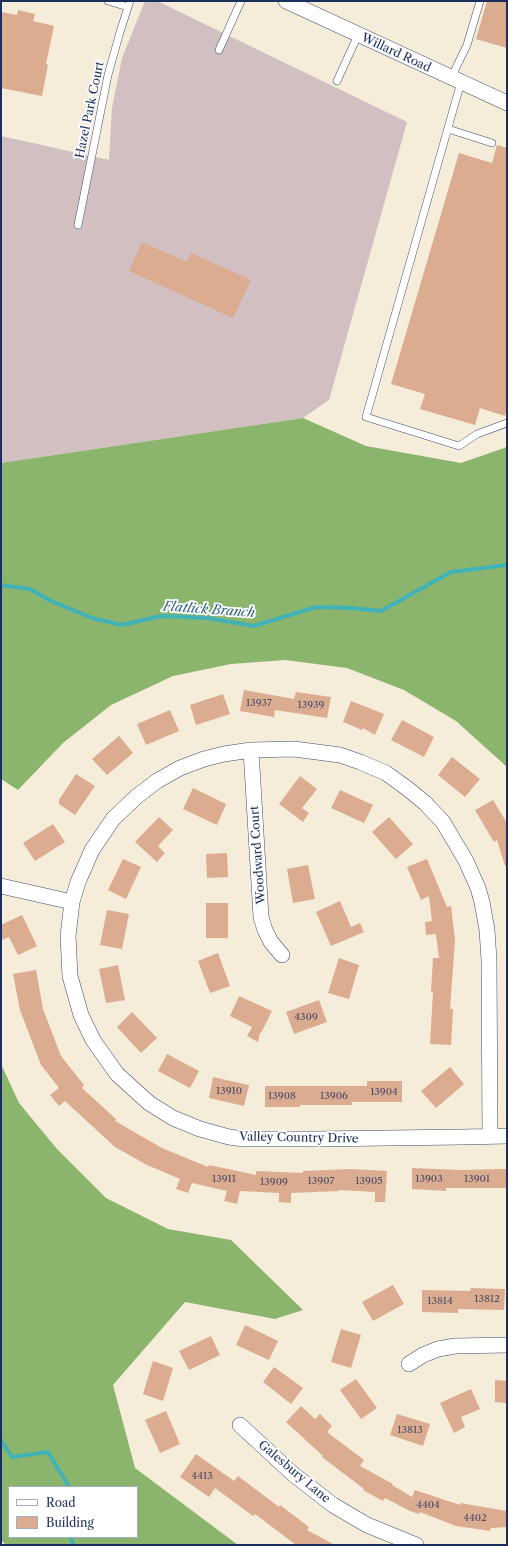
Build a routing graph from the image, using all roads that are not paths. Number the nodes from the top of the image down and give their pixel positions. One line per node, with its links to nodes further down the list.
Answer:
1 (108, 1): 5 (lane)
2 (241, 1): 7 (lane)
3 (286, 1): 6 (street, Willard Road)
4 (480, 1): 8 (lane)
5 (129, 4): 13 (lane, Hazel Park Court)
6 (358, 35): 8 (street, Willard Road); 9 (lane)
7 (219, 50)
8 (456, 80): 10 (street, Willard Road); 11 (lane)
9 (337, 81)
10 (507, 103)
11 (448, 129): 12 (lane); 14 (lane)
12 (492, 143)
13 (78, 225)
14 (507, 423)
15 (251, 750): 17 (street, Valley Country Drive); 18 (street, Woodward Court); 19 (street, Valley Country Drive)
16 (1, 886): 17 (street)
17 (72, 902): 19 (street, Valley Country Drive)
18 (282, 955)
19 (490, 1136): 20 (street, Valley Country Drive)
20 (507, 1136)
21 (507, 1345): 22 (street)
22 (409, 1364)
23 (240, 1425): 24 (street, Galesbury Lane)
24 (416, 1545)

